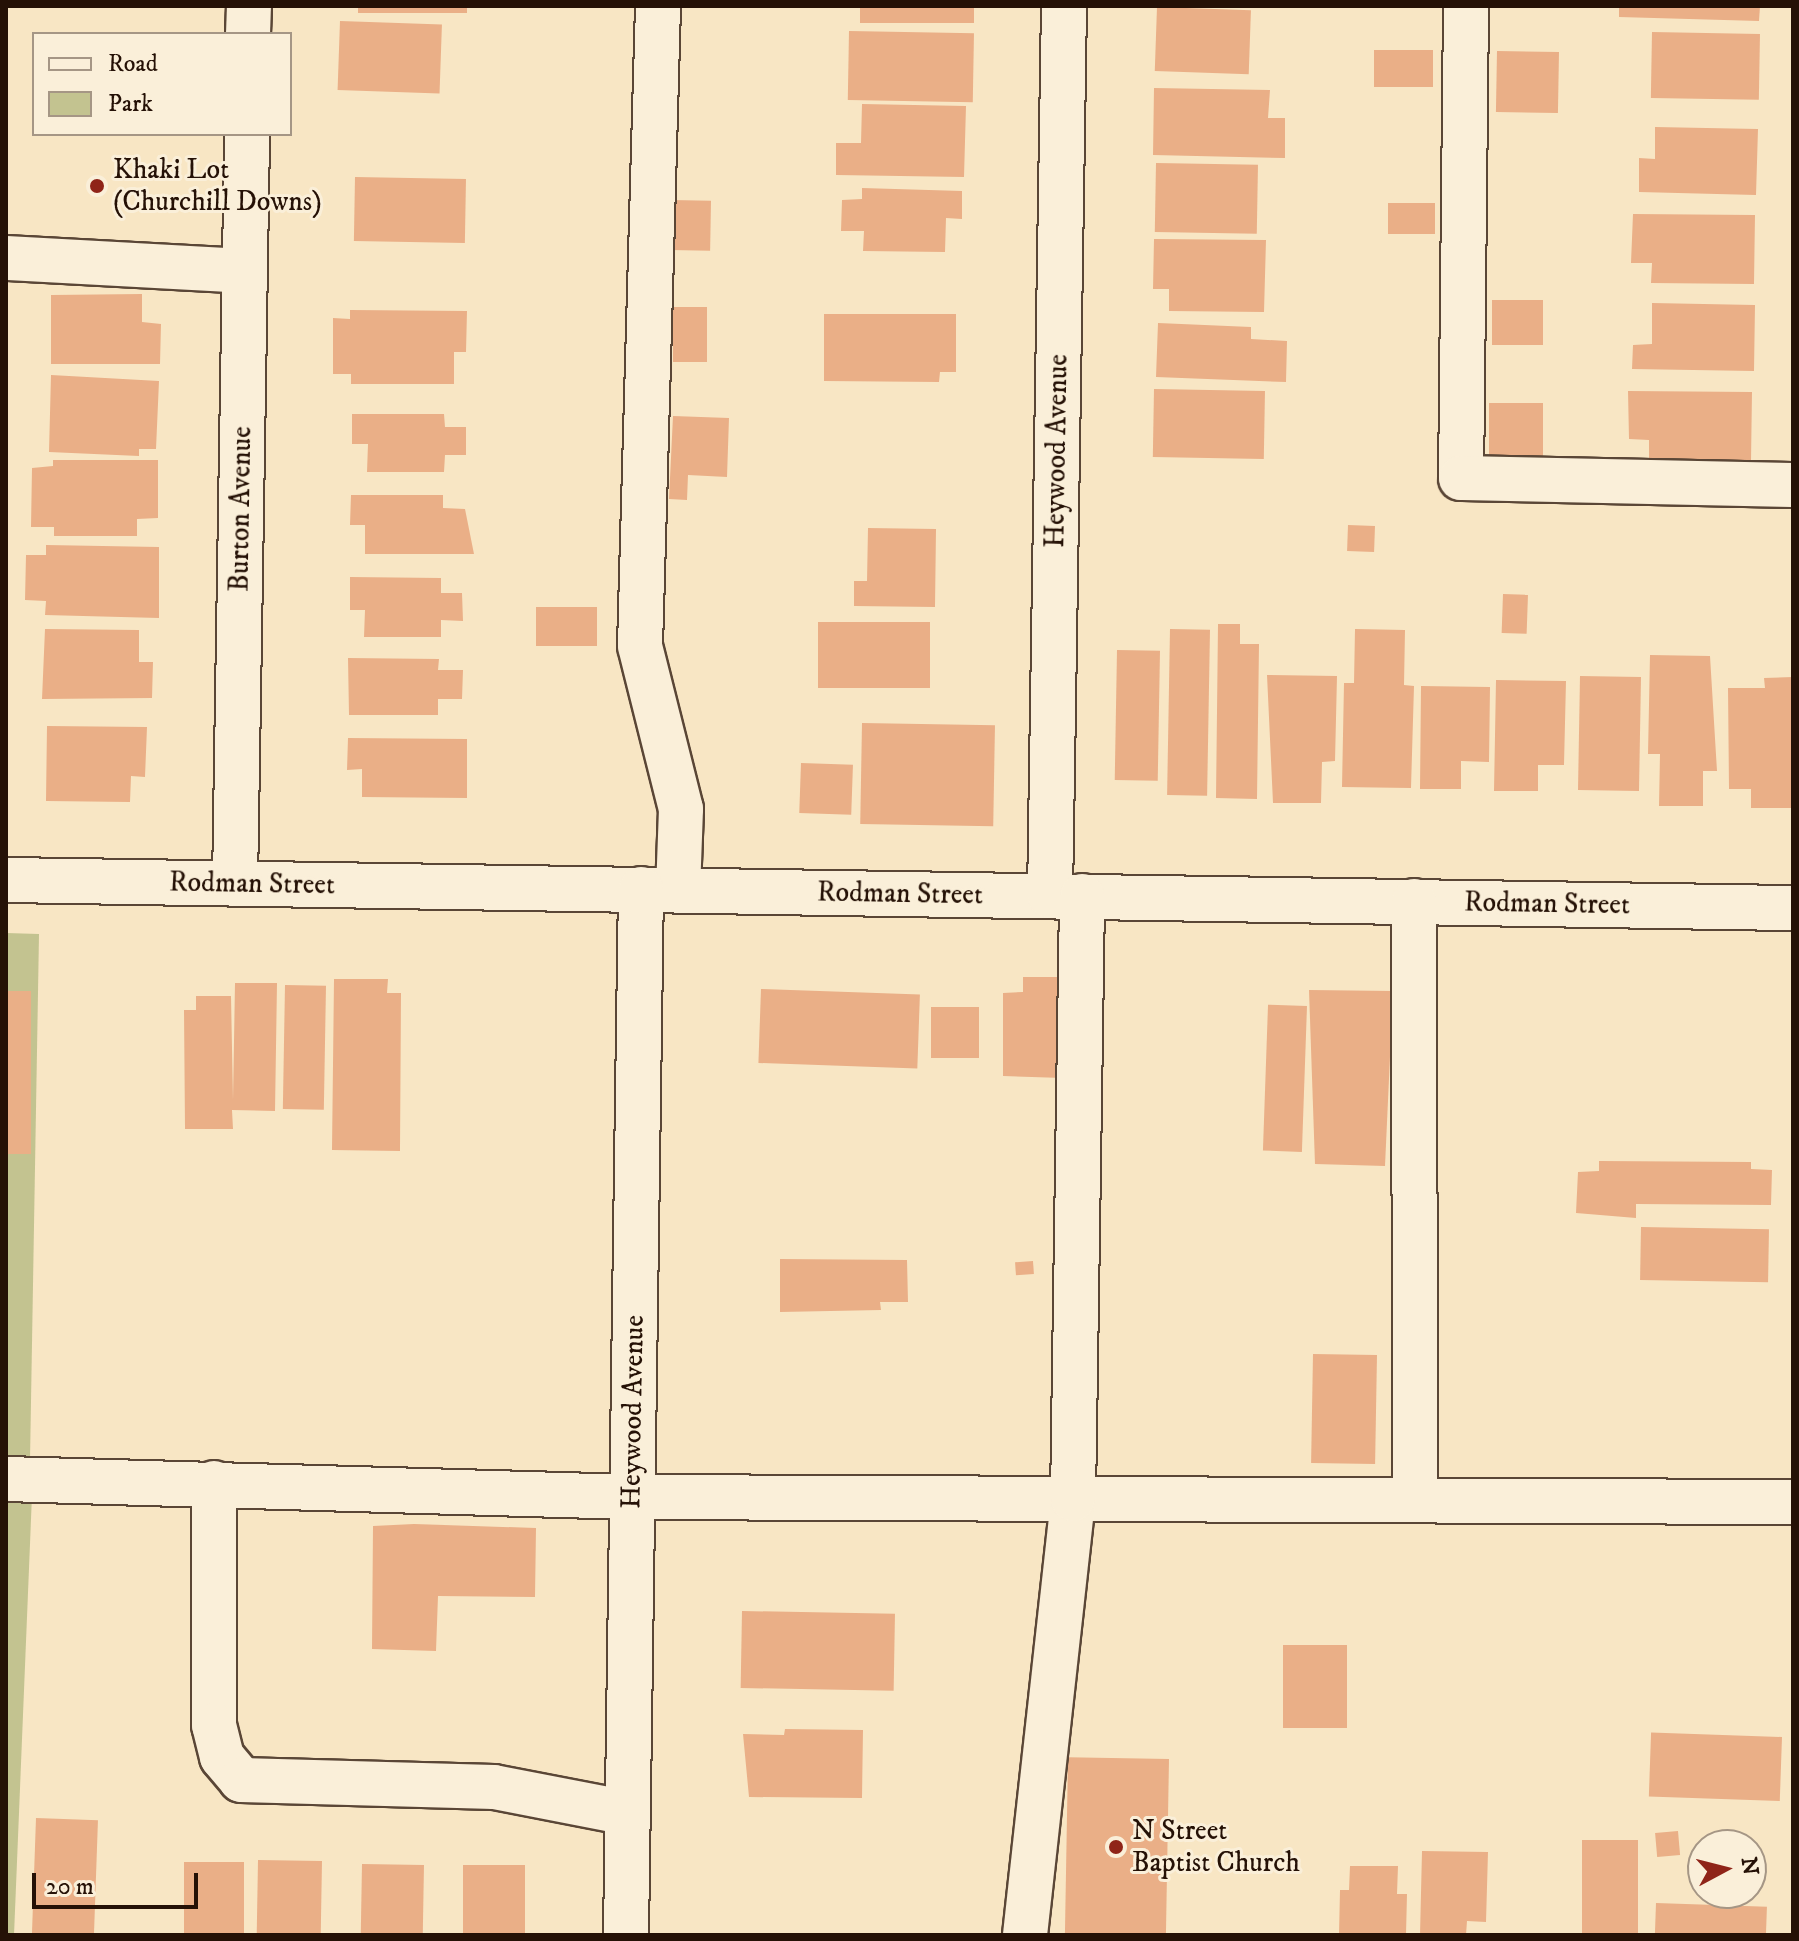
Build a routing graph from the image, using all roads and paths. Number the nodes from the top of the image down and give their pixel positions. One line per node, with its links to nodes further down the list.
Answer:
1 (249, 6): 5 (street)
2 (658, 6): 12 (street, Heywood Avenue)
3 (1064, 6): 13 (street, Heywood Avenue)
4 (1466, 6): 9 (street)
5 (248, 32)
6 (247, 136): 8 (street, Burton Avenue)
7 (6, 258): 8 (street)
8 (245, 271): 11 (street, Burton Avenue)
9 (1793, 485)
10 (6, 880): 11 (street, Rodman Street)
11 (235, 884): 12 (street, Rodman Street)
12 (660, 890): 13 (street, Rodman Street); 18 (street, Heywood Avenue)
13 (1066, 896): 14 (street, Rodman Street); 19 (street, Heywood Avenue)
14 (1414, 901): 15 (street, Rodman Street); 20 (street)
15 (1793, 908)
16 (6, 1479): 17 (street)
17 (214, 1483): 18 (street); 22 (street)
18 (632, 1497): 19 (street); 22 (street, Heywood Avenue)
19 (1073, 1499): 20 (street); 24 (street, Heywood Avenue)
20 (1415, 1500): 21 (street)
21 (1793, 1502)
22 (628, 1813): 23 (street, Heywood Avenue)
23 (626, 1935)
24 (1025, 1935)

